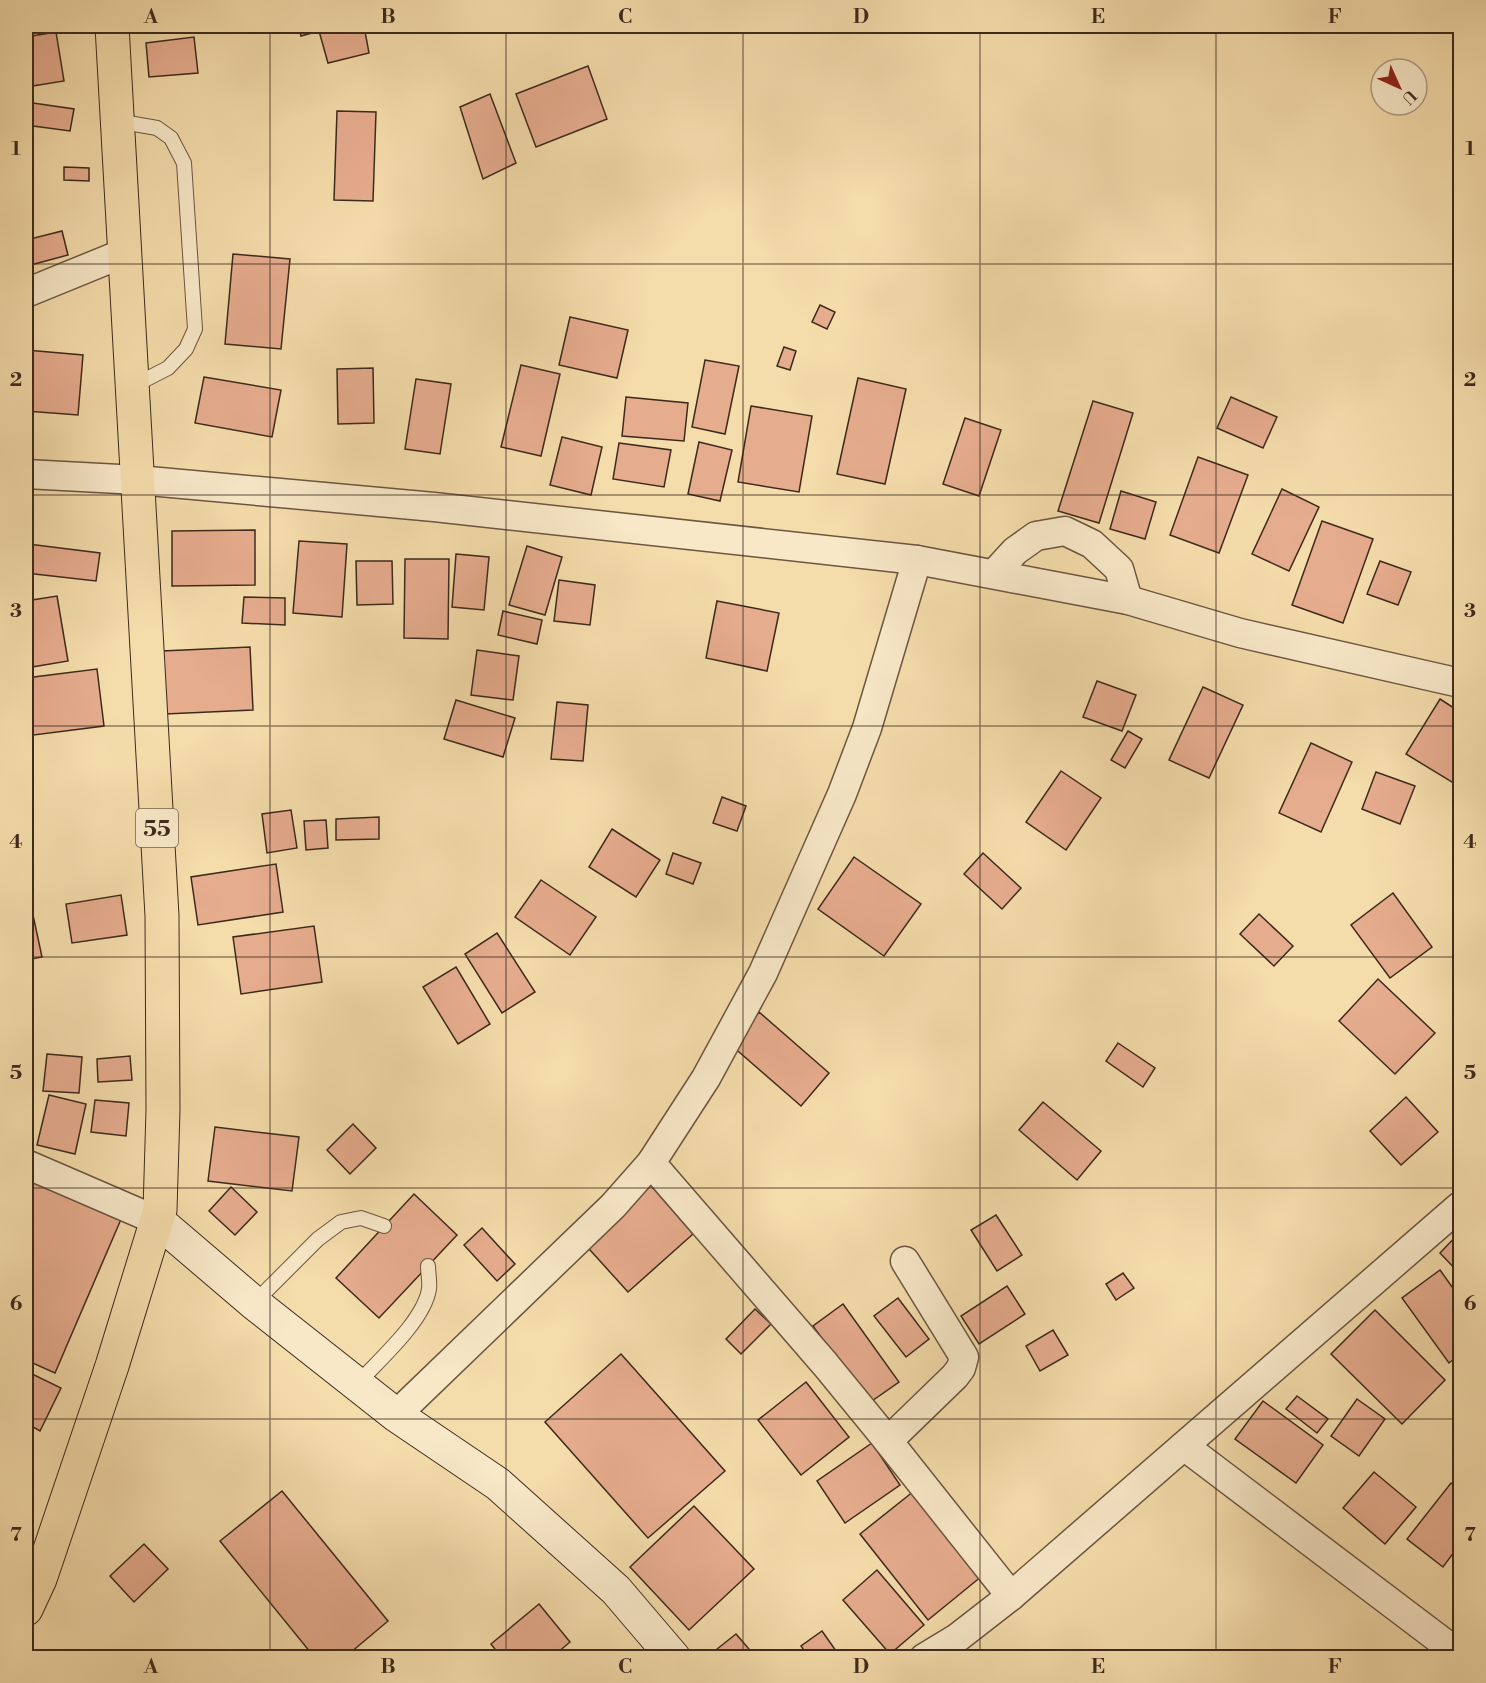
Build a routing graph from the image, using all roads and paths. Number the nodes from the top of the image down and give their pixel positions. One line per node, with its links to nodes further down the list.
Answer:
1 (116, 27): 2 (highway, 55)
2 (117, 122): 3 (highway, 55); 5 (lane)
3 (124, 253): 4 (street); 5 (highway, 55)
4 (26, 293)
5 (132, 387): 7 (highway, 55)
6 (26, 474): 7 (street)
7 (138, 480): 8 (street); 15 (highway, 55)
8 (917, 560): 9 (street); 12 (street)
9 (994, 574): 10 (street); 10 (street)
10 (1128, 600): 11 (street)
11 (1461, 683)
12 (651, 1163): 21 (street); 22 (street)
13 (26, 1164): 15 (street)
14 (1461, 1206): 23 (street)
15 (158, 1221): 19 (street); 25 (highway, 55)
16 (384, 1226): 19 (lane)
17 (905, 1261): 22 (street)
18 (428, 1266): 20 (lane)
19 (254, 1303): 20 (street)
20 (357, 1384): 21 (street)
21 (396, 1415): 27 (street)
22 (888, 1441): 24 (street)
23 (1185, 1446): 24 (street); 26 (street)
24 (1011, 1596): 28 (street)
25 (26, 1608)
26 (1461, 1655)
27 (674, 1658)
28 (924, 1658)

